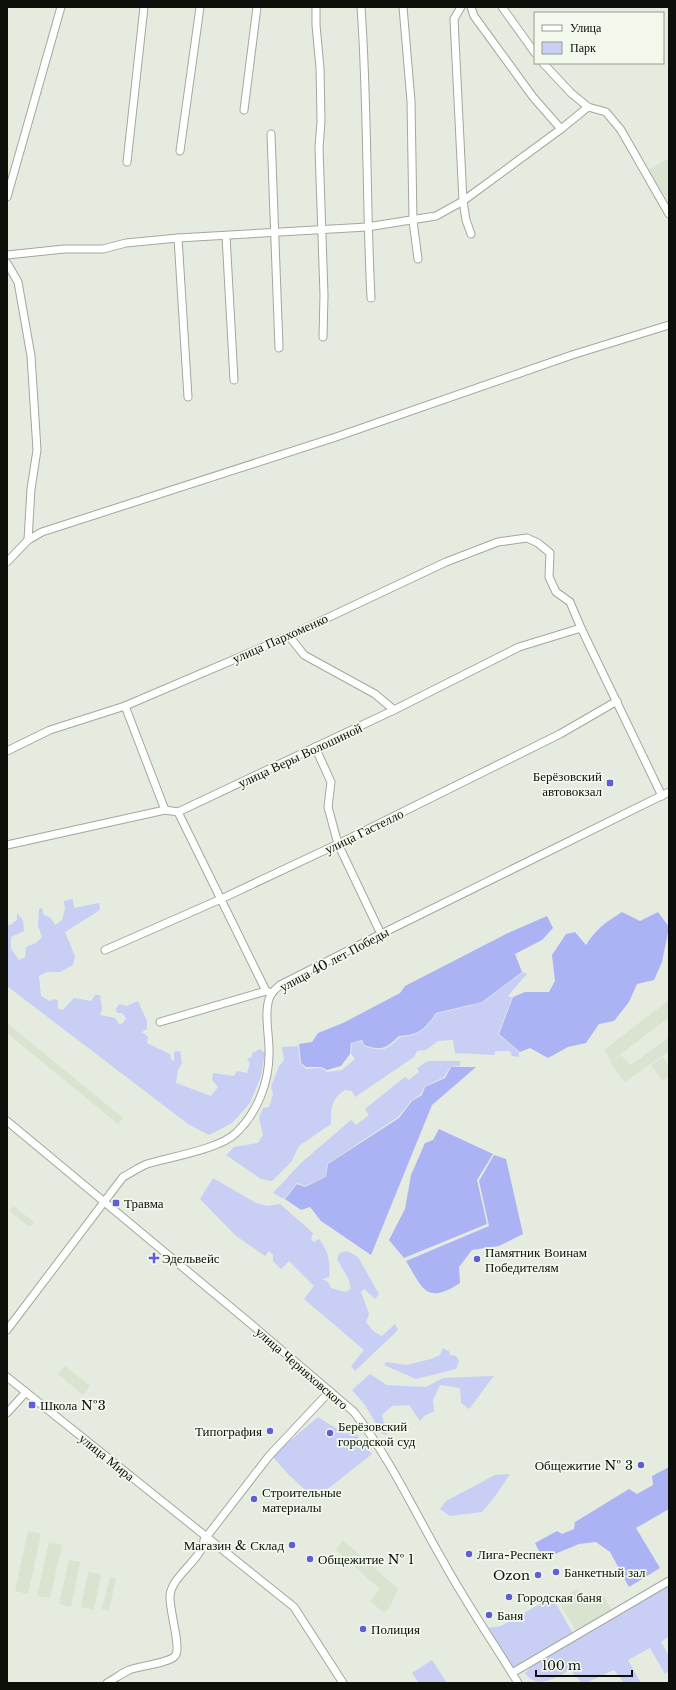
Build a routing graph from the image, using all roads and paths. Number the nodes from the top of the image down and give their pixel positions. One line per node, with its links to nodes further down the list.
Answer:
1 (62, 7): 19 (street)
2 (144, 7): 18 (street)
3 (200, 7): 17 (street)
4 (257, 7): 14 (street)
5 (316, 7): 24 (street)
6 (361, 7): 23 (street)
7 (403, 7): 22 (street)
8 (461, 7): 20 (street)
9 (471, 7): 15 (street)
10 (502, 7): 11 (street)
11 (534, 52)
12 (544, 64): 13 (street)
13 (588, 107): 15 (street); 21 (street)
14 (244, 110)
15 (562, 129): 20 (street)
16 (271, 134): 25 (street)
17 (180, 151)
18 (127, 162)
19 (7, 197)
20 (463, 202): 22 (street); 26 (street)
21 (669, 214)
22 (414, 220): 23 (street); 30 (street)
23 (367, 227): 24 (street); 32 (street)
24 (322, 230): 25 (street); 34 (street)
25 (274, 233): 27 (street); 35 (street)
26 (471, 234)
27 (226, 236): 28 (street); 36 (street)
28 (178, 238): 29 (street); 37 (street)
29 (7, 255)
30 (418, 259)
31 (7, 263): 38 (street)
32 (371, 298)
33 (669, 325): 38 (street)
34 (323, 337)
35 (278, 348)
36 (234, 380)
37 (188, 397)
38 (28, 540): 39 (street)
39 (7, 562)
40 (581, 628): 41 (street, улица Пархоменко); 42 (street); 44 (street, улица Веры Волошиной)
41 (290, 636): 43 (street, улица Пархоменко); 44 (street)
42 (617, 701): 48 (street); 51 (street, улица Гастелло)
43 (125, 706): 46 (street, улица Пархоменко); 49 (street)
44 (394, 710): 45 (street, улица Веры Волошиной)
45 (315, 747): 50 (street, улица Веры Волошиной); 51 (street)
46 (7, 751)
47 (669, 792): 48 (street, улица 40 лет Победы)
48 (662, 796): 54 (street, улица 40 лет Победы)
49 (165, 810): 50 (street); 52 (street)
50 (178, 812): 53 (street)
51 (338, 844): 53 (street, улица Гастелло); 54 (street)
52 (7, 845)
53 (221, 899): 55 (street, улица Гастелло); 56 (street)
54 (381, 934): 56 (street, улица 40 лет Победы)
55 (105, 950)
56 (269, 992): 57 (street); 59 (street, улица 40 лет Победы)
57 (160, 1022)
58 (7, 1121): 59 (street, улица Черняховского)
59 (104, 1202): 60 (street); 62 (street, улица Черняховского)
60 (7, 1330)
61 (7, 1377): 63 (street, улица Мира)
62 (330, 1391): 65 (street); 67 (street, улица Черняховского)
63 (26, 1392): 64 (street); 65 (street, улица Мира)
64 (7, 1412)
65 (207, 1537): 68 (street); 69 (street, улица Мира)
66 (669, 1581): 67 (street)
67 (512, 1673): 70 (street, улица Черняховского)
68 (108, 1683)
69 (343, 1683)
70 (518, 1683)

